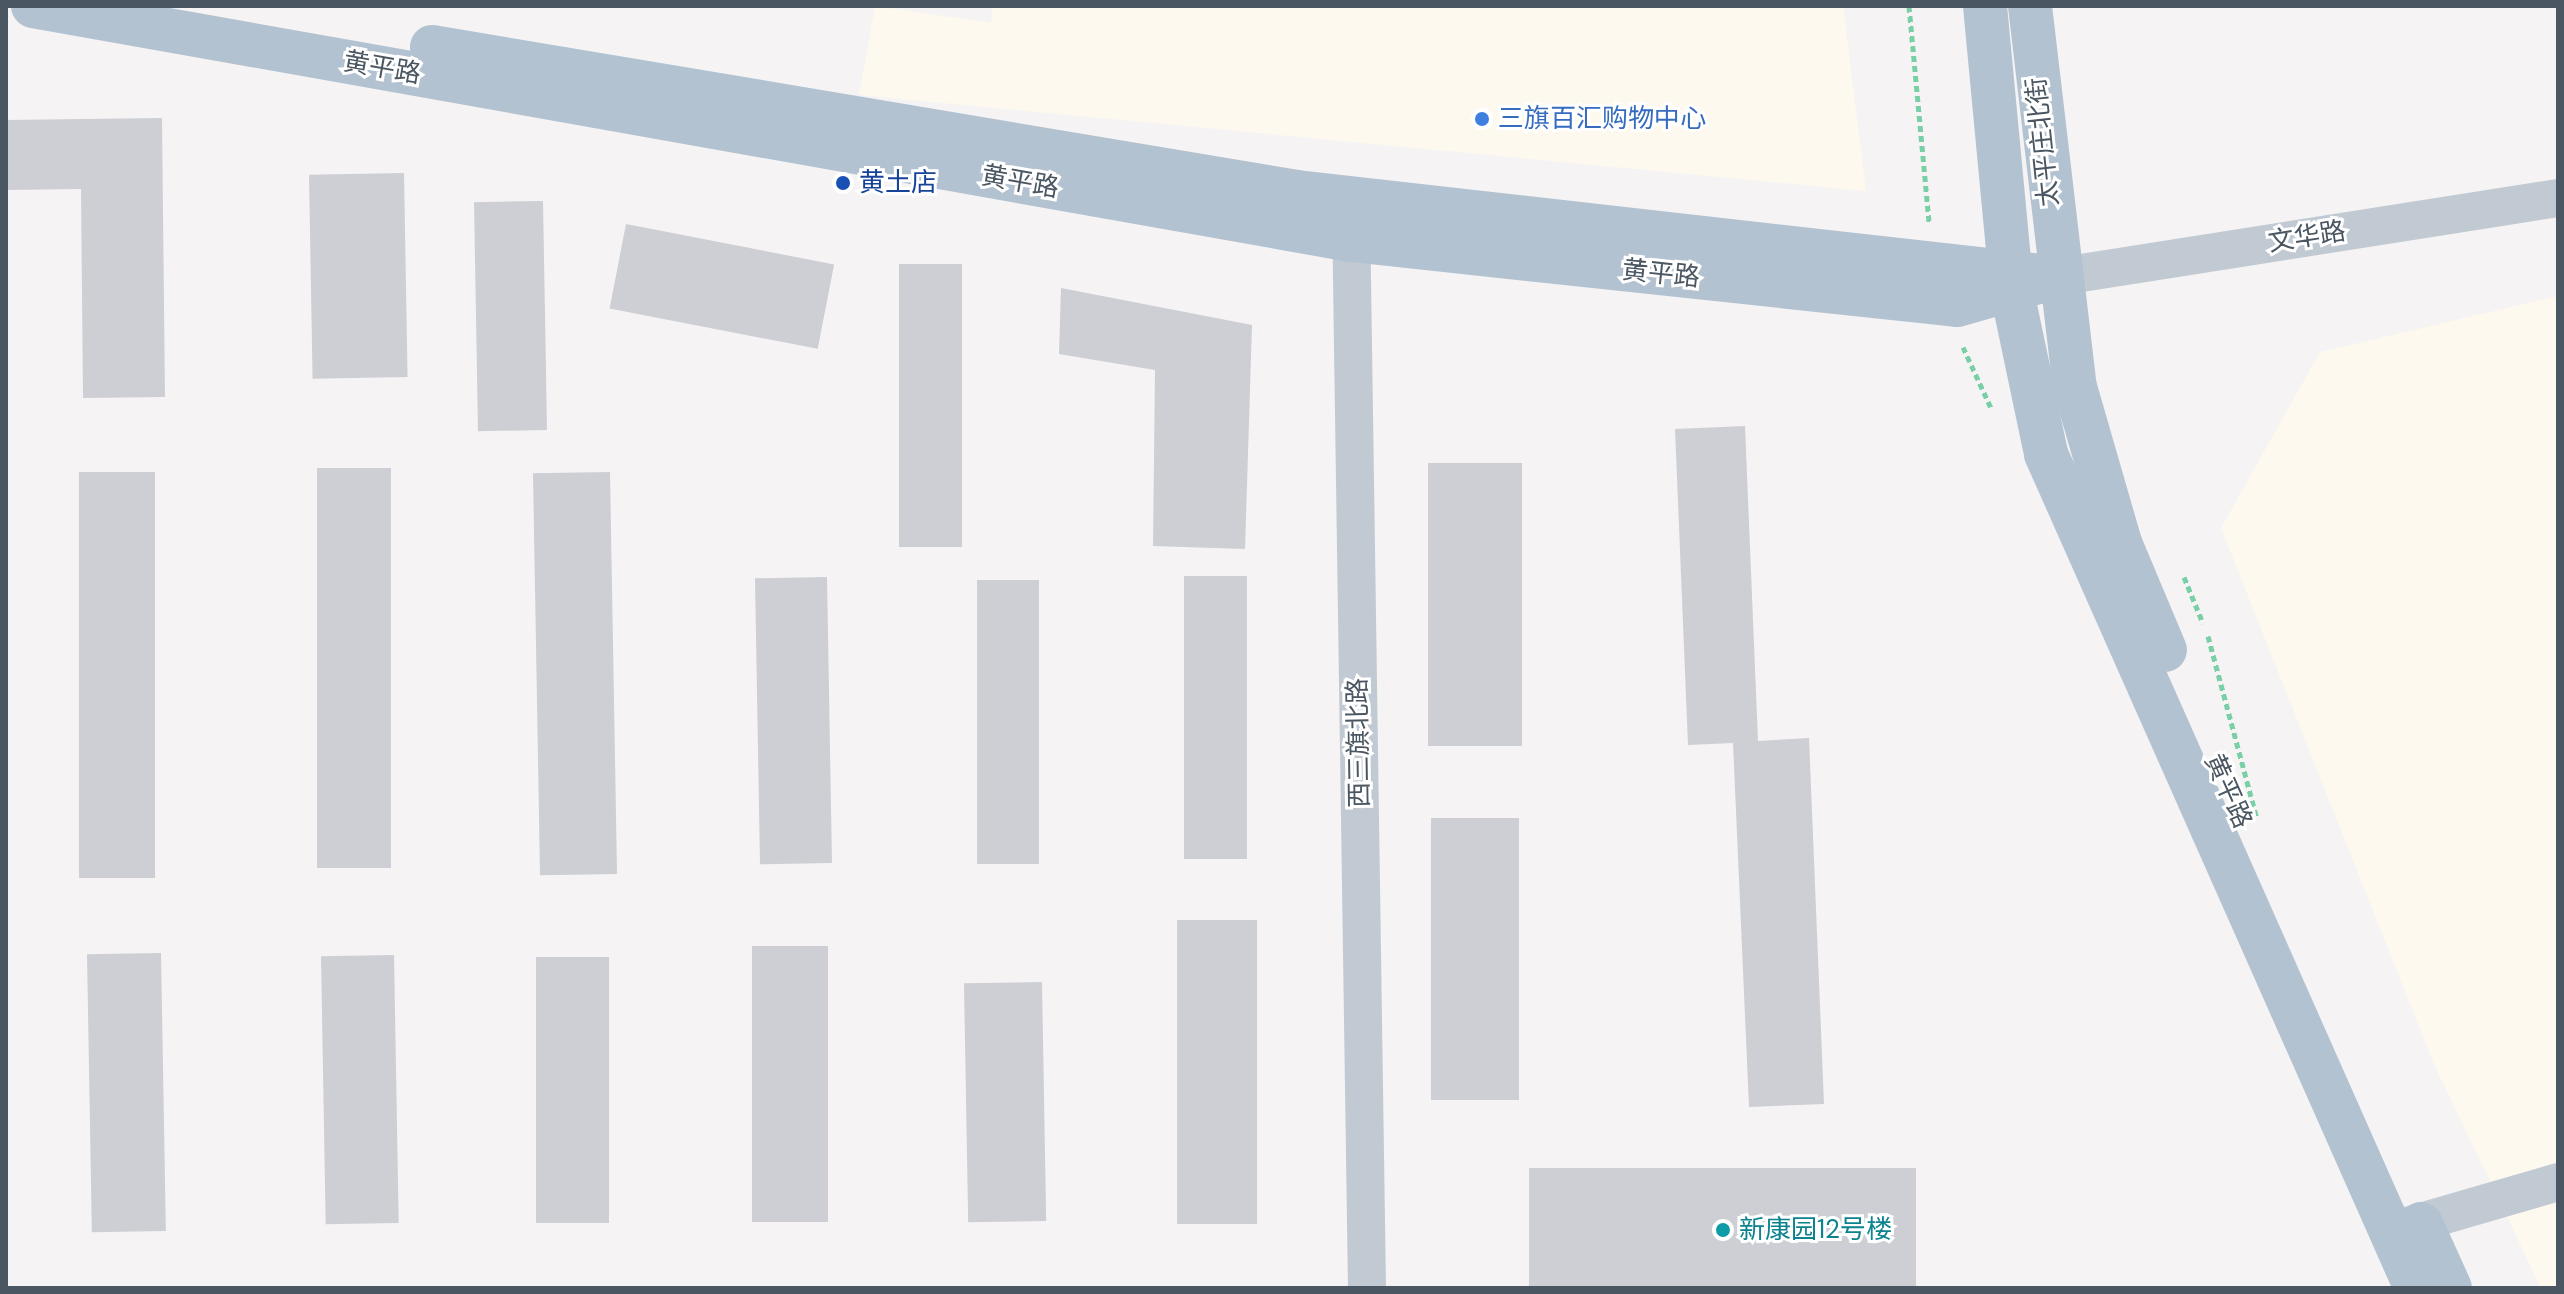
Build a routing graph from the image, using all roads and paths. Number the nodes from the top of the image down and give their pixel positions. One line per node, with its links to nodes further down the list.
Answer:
1 (33, 6): 8 (main road, 黄平路)
2 (192, 6): 8 (main road, 黄平路)
3 (1909, 6): 6 (path)
4 (1985, 6): 10 (main road, 太平庄北街)
5 (2030, 6): 9 (main road, 太平庄北街)
6 (1923, 154)
7 (2558, 198): 9 (street, 文华路)
8 (1351, 219): 10 (main road, 黄平路); 15 (street, 西三旗北路)
9 (2056, 277): 10 (main road, 黄平路); 14 (main road, 黄平路)
10 (2011, 282): 14 (main road, 黄平路)
11 (2180, 568): 12 (path)
12 (2259, 823)
13 (2558, 1182): 14 (street)
14 (2405, 1226): 16 (main road, 黄平路); 17 (main road, 黄平路)
15 (1367, 1288)
16 (2416, 1288)
17 (2450, 1288)

